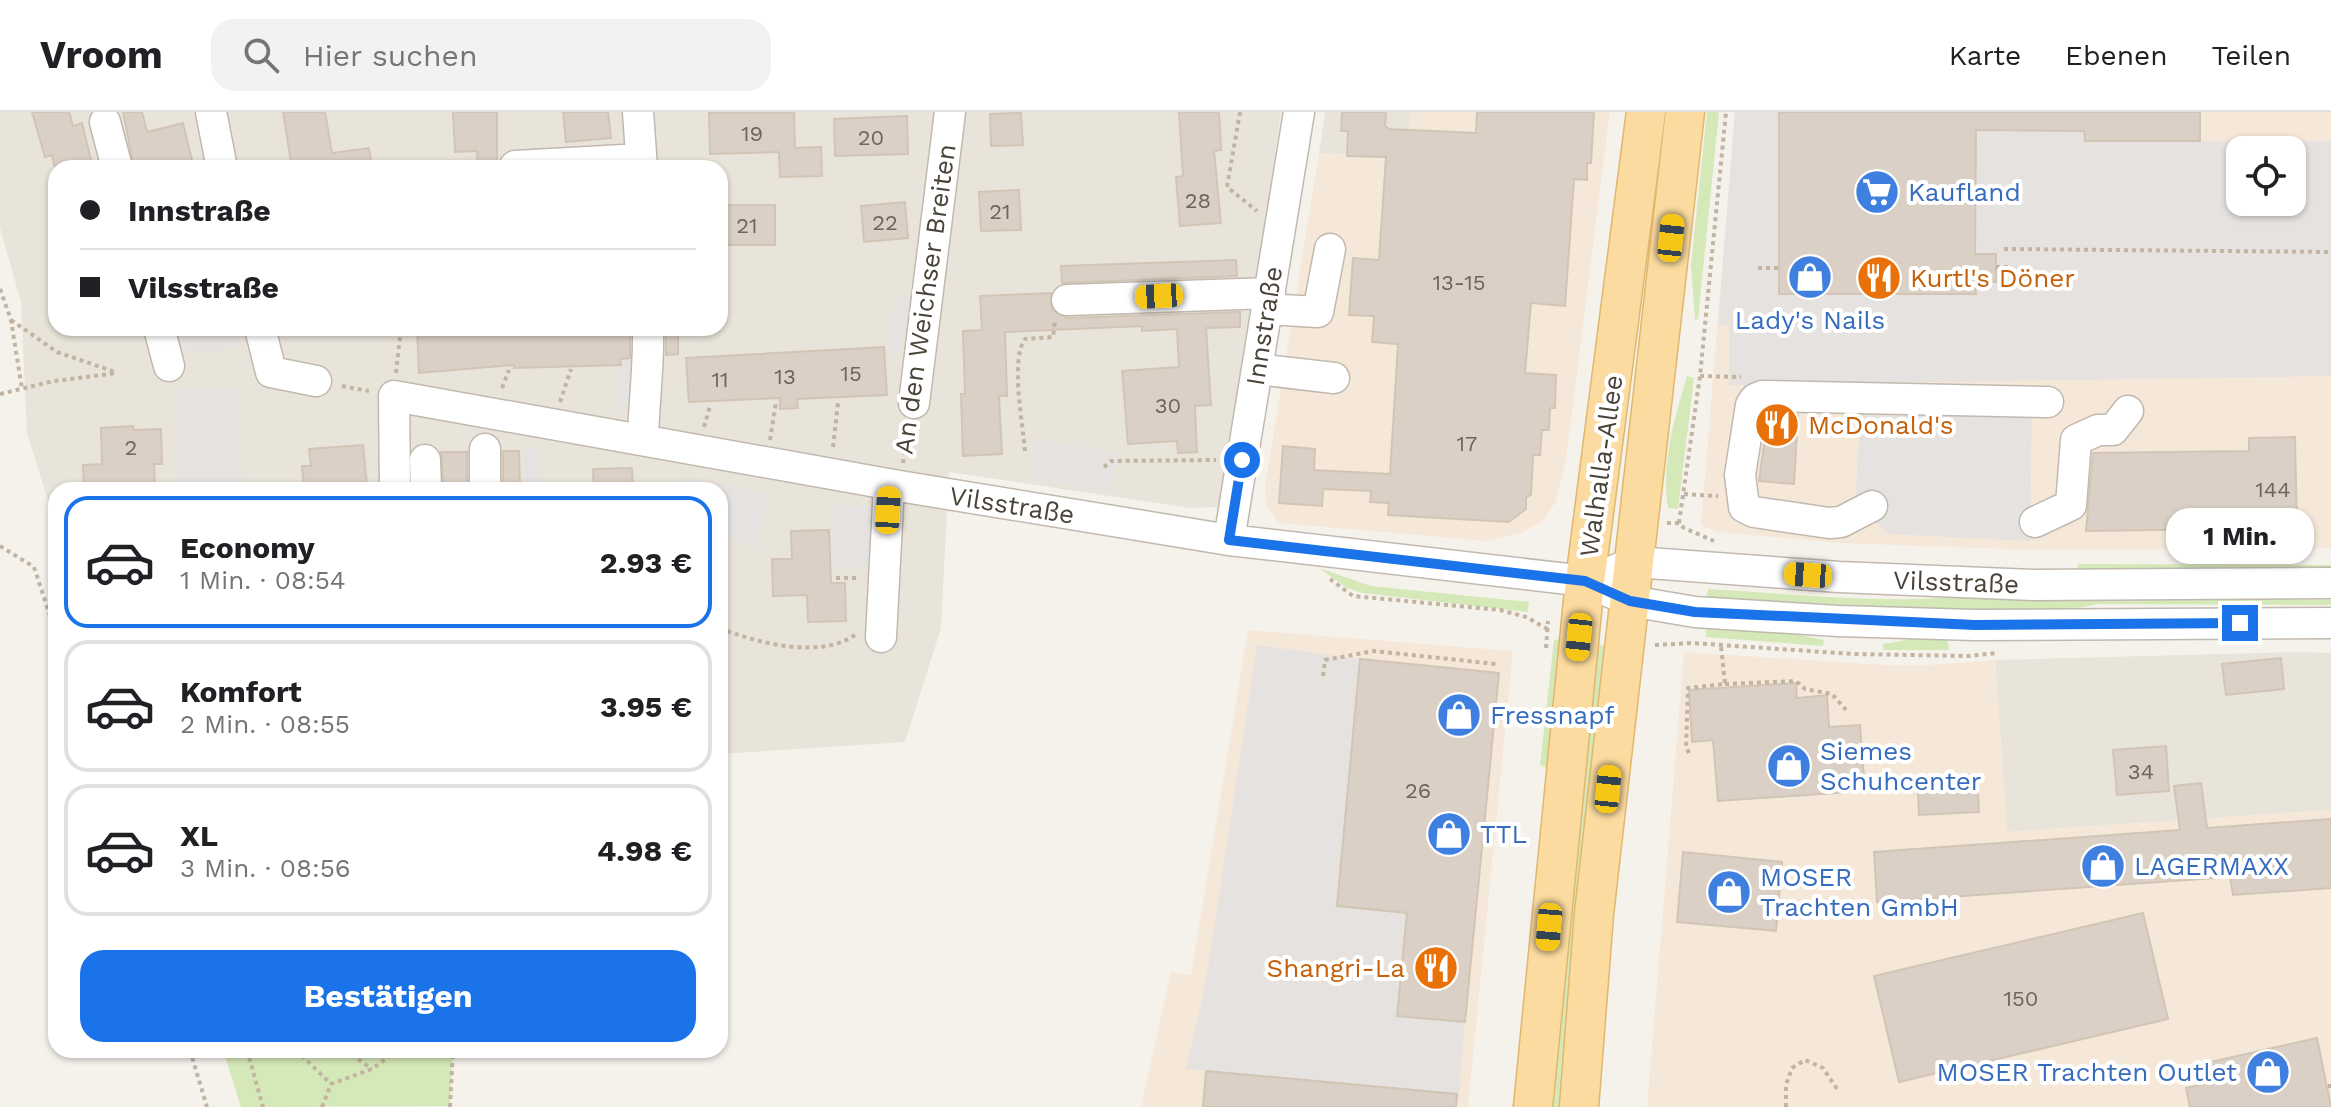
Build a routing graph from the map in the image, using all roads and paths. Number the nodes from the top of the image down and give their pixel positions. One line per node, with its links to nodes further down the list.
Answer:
1 (211, 112): 11 (street)
2 (638, 112): 12 (street)
3 (950, 112): 42 (street, An den Weichser Breiten)
4 (1240, 112): 13 (path)
5 (1299, 112): 13 (street, Innstraße)
6 (1646, 112): 66 (main road, Walhalla-Allee)
7 (1685, 112): 65 (main road, Walhalla-Allee)
8 (1726, 112): 32 (path)
9 (105, 122): 10 (street)
10 (115, 160)
11 (220, 160)
12 (641, 160)
13 (1280, 231): 22 (street, Innstraße)
14 (1330, 249): 22 (street)
15 (2004, 249): 16 (path)
16 (2331, 252)
17 (1996, 267): 18 (path)
18 (2010, 267)
19 (1758, 268): 20 (path)
20 (1779, 268)
21 (0, 289): 24 (path)
22 (1269, 301): 23 (street); 31 (street, Innstraße)
23 (1061, 310): 47 (path)
24 (11, 320): 36 (path); 36 (path)
25 (161, 336): 29 (street)
26 (262, 336): 35 (street)
27 (400, 336): 38 (path)
28 (648, 336): 45 (street)
29 (169, 366)
30 (571, 369): 44 (path)
31 (1257, 369): 34 (street); 49 (street, Innstraße)
32 (1700, 376): 33 (path); 57 (path)
33 (1742, 377)
34 (1334, 378)
35 (316, 381): 38 (path)
36 (22, 389): 37 (path)
37 (0, 394)
38 (394, 396): 44 (street, Vilsstraße); 53 (street)
39 (776, 402): 50 (path)
40 (2048, 402): 58 (street)
41 (838, 403): 52 (path)
42 (914, 403): 56 (path, An den Weichser Breiten)
43 (2128, 411): 60 (street)
44 (553, 423): 45 (street, Vilsstraße)
45 (643, 438): 50 (street, Vilsstraße)
46 (485, 449): 55 (street)
47 (1025, 451)
48 (425, 460): 54 (street)
49 (1242, 460): 51 (path); 62 (street, Innstraße)
50 (766, 462): 52 (street, Vilsstraße)
51 (1104, 467)
52 (830, 474): 56 (street, Vilsstraße)
53 (395, 482)
54 (426, 482)
55 (485, 482)
56 (894, 486): 62 (street, Vilsstraße); 69 (street)
57 (1684, 494): 58 (path); 61 (path)
58 (1741, 496): 59 (street)
59 (1872, 506)
60 (2035, 522)
61 (1679, 523)
62 (1229, 540): 64 (street, Vilsstraße)
63 (0, 546): 70 (path)
64 (1285, 547): 66 (street, Vilsstraße); 72 (path)
65 (1635, 562): 66 (street, Vilsstraße); 67 (street, Vilsstraße); 68 (main road, Walhalla-Allee)
66 (1585, 581): 68 (street, Vilsstraße); 94 (main road, Walhalla-Allee)
67 (2331, 583)
68 (1630, 601): 71 (street, Vilsstraße); 95 (main road, Walhalla-Allee)
69 (883, 606): 73 (path); 74 (street)
70 (48, 610)
71 (2331, 623)
72 (1547, 630)
73 (728, 631)
74 (881, 637)
75 (1721, 646): 78 (path)
76 (1496, 664): 77 (path)
77 (1323, 676)
78 (1725, 684): 79 (path); 80 (path)
79 (1846, 710)
80 (1689, 753)
81 (192, 1058): 90 (path)
82 (249, 1058): 91 (path)
83 (304, 1058): 88 (path)
84 (356, 1058): 87 (path)
85 (387, 1058): 87 (path)
86 (453, 1058): 93 (path)
87 (372, 1069): 88 (path)
88 (331, 1084): 92 (path)
89 (1837, 1089): 96 (path)
90 (207, 1107)
91 (263, 1107)
92 (322, 1107)
93 (450, 1107)
94 (1533, 1107)
95 (1579, 1107)
96 (1786, 1107)

